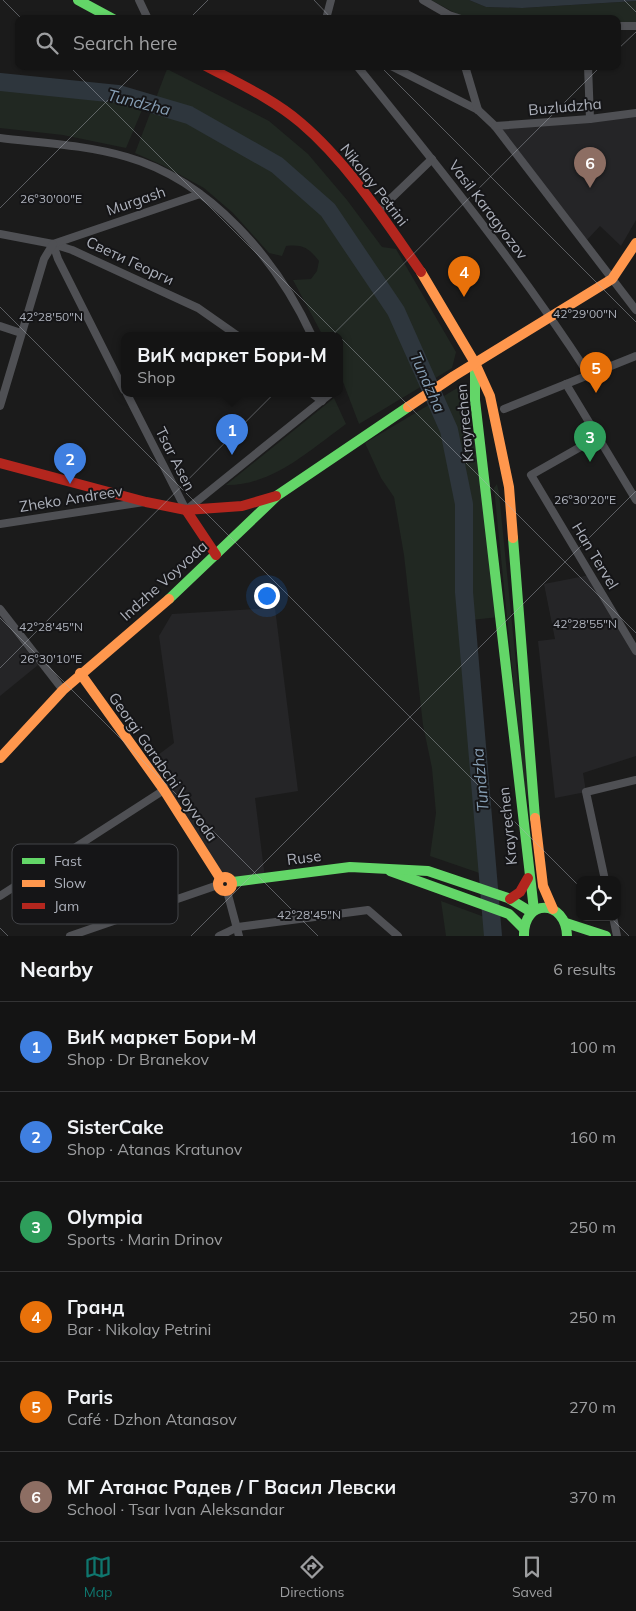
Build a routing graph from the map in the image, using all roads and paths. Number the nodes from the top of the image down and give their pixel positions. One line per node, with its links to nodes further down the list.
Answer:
1 (78, 0): 5 (street)
2 (140, 0): 6 (street)
3 (332, 0): 7 (street)
4 (422, 0): 8 (street)
5 (106, 15)
6 (146, 15)
7 (327, 15)
8 (447, 15)
9 (621, 26): 10 (street)
10 (636, 26)
11 (213, 70): 23 (street, Nikolay Petrini)
12 (360, 70): 21 (street, Vasil Karagyozov)
13 (399, 70): 16 (street)
14 (466, 70): 16 (street)
15 (588, 70): 18 (street)
16 (478, 110): 19 (street)
17 (636, 113): 18 (street, Buzludzha)
18 (590, 119): 19 (street, Buzludzha)
19 (495, 126): 27 (street)
20 (0, 138): 22 (street)
21 (432, 159): 23 (street); 29 (street, Vasil Karagyozov)
22 (200, 194): 26 (street, Murgash); 32 (street)
23 (378, 212): 35 (street, Nikolay Petrini)
24 (0, 234): 26 (street, Свети Георги)
25 (636, 243): 27 (street)
26 (53, 244): 31 (street, Свети Георги); 33 (street); 37 (street)
27 (612, 279): 28 (street); 29 (street, Indzhe Voyvoda)
28 (636, 310)
29 (551, 316): 35 (street, Indzhe Voyvoda); 36 (street, Vasil Karagyozov)
30 (0, 326): 33 (street)
31 (232, 332)
32 (310, 332)
33 (21, 333): 43 (street)
34 (636, 356): 36 (street)
35 (475, 364): 47 (street, Indzhe Voyvoda); 63 (street, Krayrechen); 69 (street, Krayrechen)
36 (589, 375): 38 (street)
37 (121, 384)
38 (566, 384): 44 (street); 45 (street)
39 (129, 397): 50 (street, Tsar Asen)
40 (317, 397): 42 (street)
41 (327, 397): 42 (street)
42 (322, 401): 50 (street)
43 (0, 406)
44 (504, 409)
45 (598, 437): 48 (street); 54 (street, Han Tervel)
46 (0, 462): 49 (street)
47 (278, 495): 50 (street); 52 (street, Indzhe Voyvoda)
48 (636, 500)
49 (146, 502): 50 (street); 51 (street, Zheko Andreev)
50 (186, 510): 52 (street)
51 (0, 524)
52 (216, 555): 55 (street, Indzhe Voyvoda)
53 (0, 608): 56 (street)
54 (636, 651)
55 (80, 673): 56 (street, Indzhe Voyvoda); 59 (street, Georgi Garabchi Voyvoda)
56 (63, 690): 57 (street, Indzhe Voyvoda)
57 (0, 757)
58 (636, 780): 62 (street)
59 (164, 790): 60 (street); 64 (street, Georgi Garabchi Voyvoda)
60 (80, 844)
61 (380, 867): 64 (street, Ruse); 67 (street, Ruse); 75 (street)
62 (604, 876)
63 (528, 877): 67 (street); 70 (street, Krayrechen)
64 (225, 884): 68 (street, Ruse); 74 (street)
65 (12, 888): 66 (street)
66 (0, 896)
67 (509, 899): 70 (street)
68 (178, 900)
69 (553, 909): 70 (street); 72 (street, Krayrechen)
70 (533, 911): 75 (street)
71 (614, 921): 82 (street)
72 (566, 923): 80 (street); 81 (street)
73 (106, 924): 76 (street, Ruse)
74 (238, 927): 77 (street); 78 (street); 79 (street)
75 (523, 932)
76 (70, 936)
77 (219, 936)
78 (239, 936)
79 (398, 936)
80 (567, 936)
81 (606, 936)
82 (617, 936)

